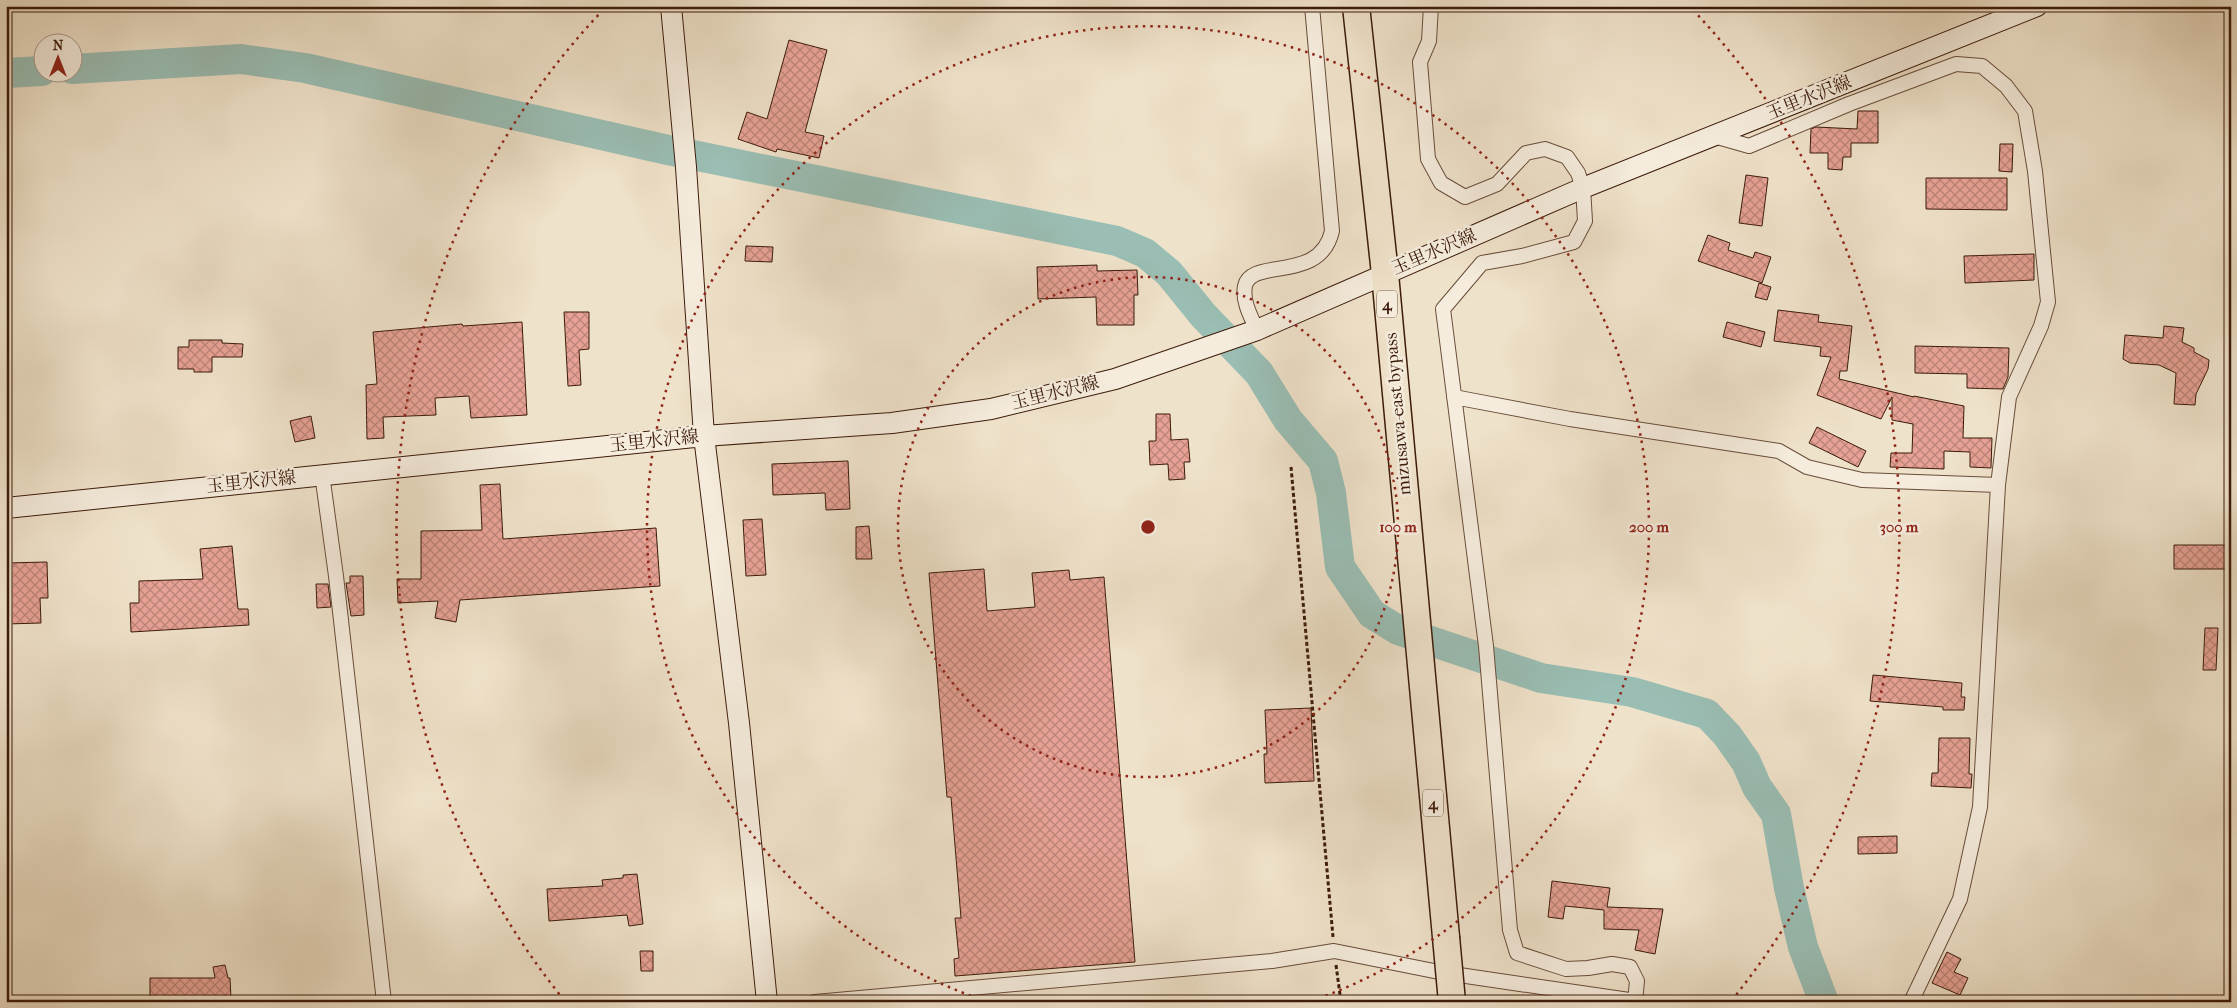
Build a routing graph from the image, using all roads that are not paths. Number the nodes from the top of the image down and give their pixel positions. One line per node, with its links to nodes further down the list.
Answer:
1 (671, 6): 11 (main road)
2 (1312, 6): 9 (street)
3 (1356, 6): 8 (highway, mizusawa-east bypass / 4)
4 (1431, 6): 7 (street)
5 (2035, 7): 6 (main road, 玉里水沢線)
6 (1714, 136): 7 (main road, 玉里水沢線); 13 (street)
7 (1583, 188): 8 (main road, 玉里水沢線); 10 (street)
8 (1384, 274): 9 (main road, 玉里水沢線); 19 (highway, mizusawa-east bypass / 4, bridge)
9 (1257, 330): 11 (main road, 玉里水沢線)
10 (1454, 397): 13 (street); 15 (street)
11 (704, 436): 12 (main road, 玉里水沢線); 17 (main road)
12 (322, 474): 14 (main road, 玉里水沢線); 16 (street)
13 (1998, 485): 20 (street)
14 (6, 508)
15 (1636, 1001): 18 (street)
16 (384, 1002)
17 (767, 1002)
18 (815, 1002)
19 (1452, 1002)
20 (1911, 1002)

